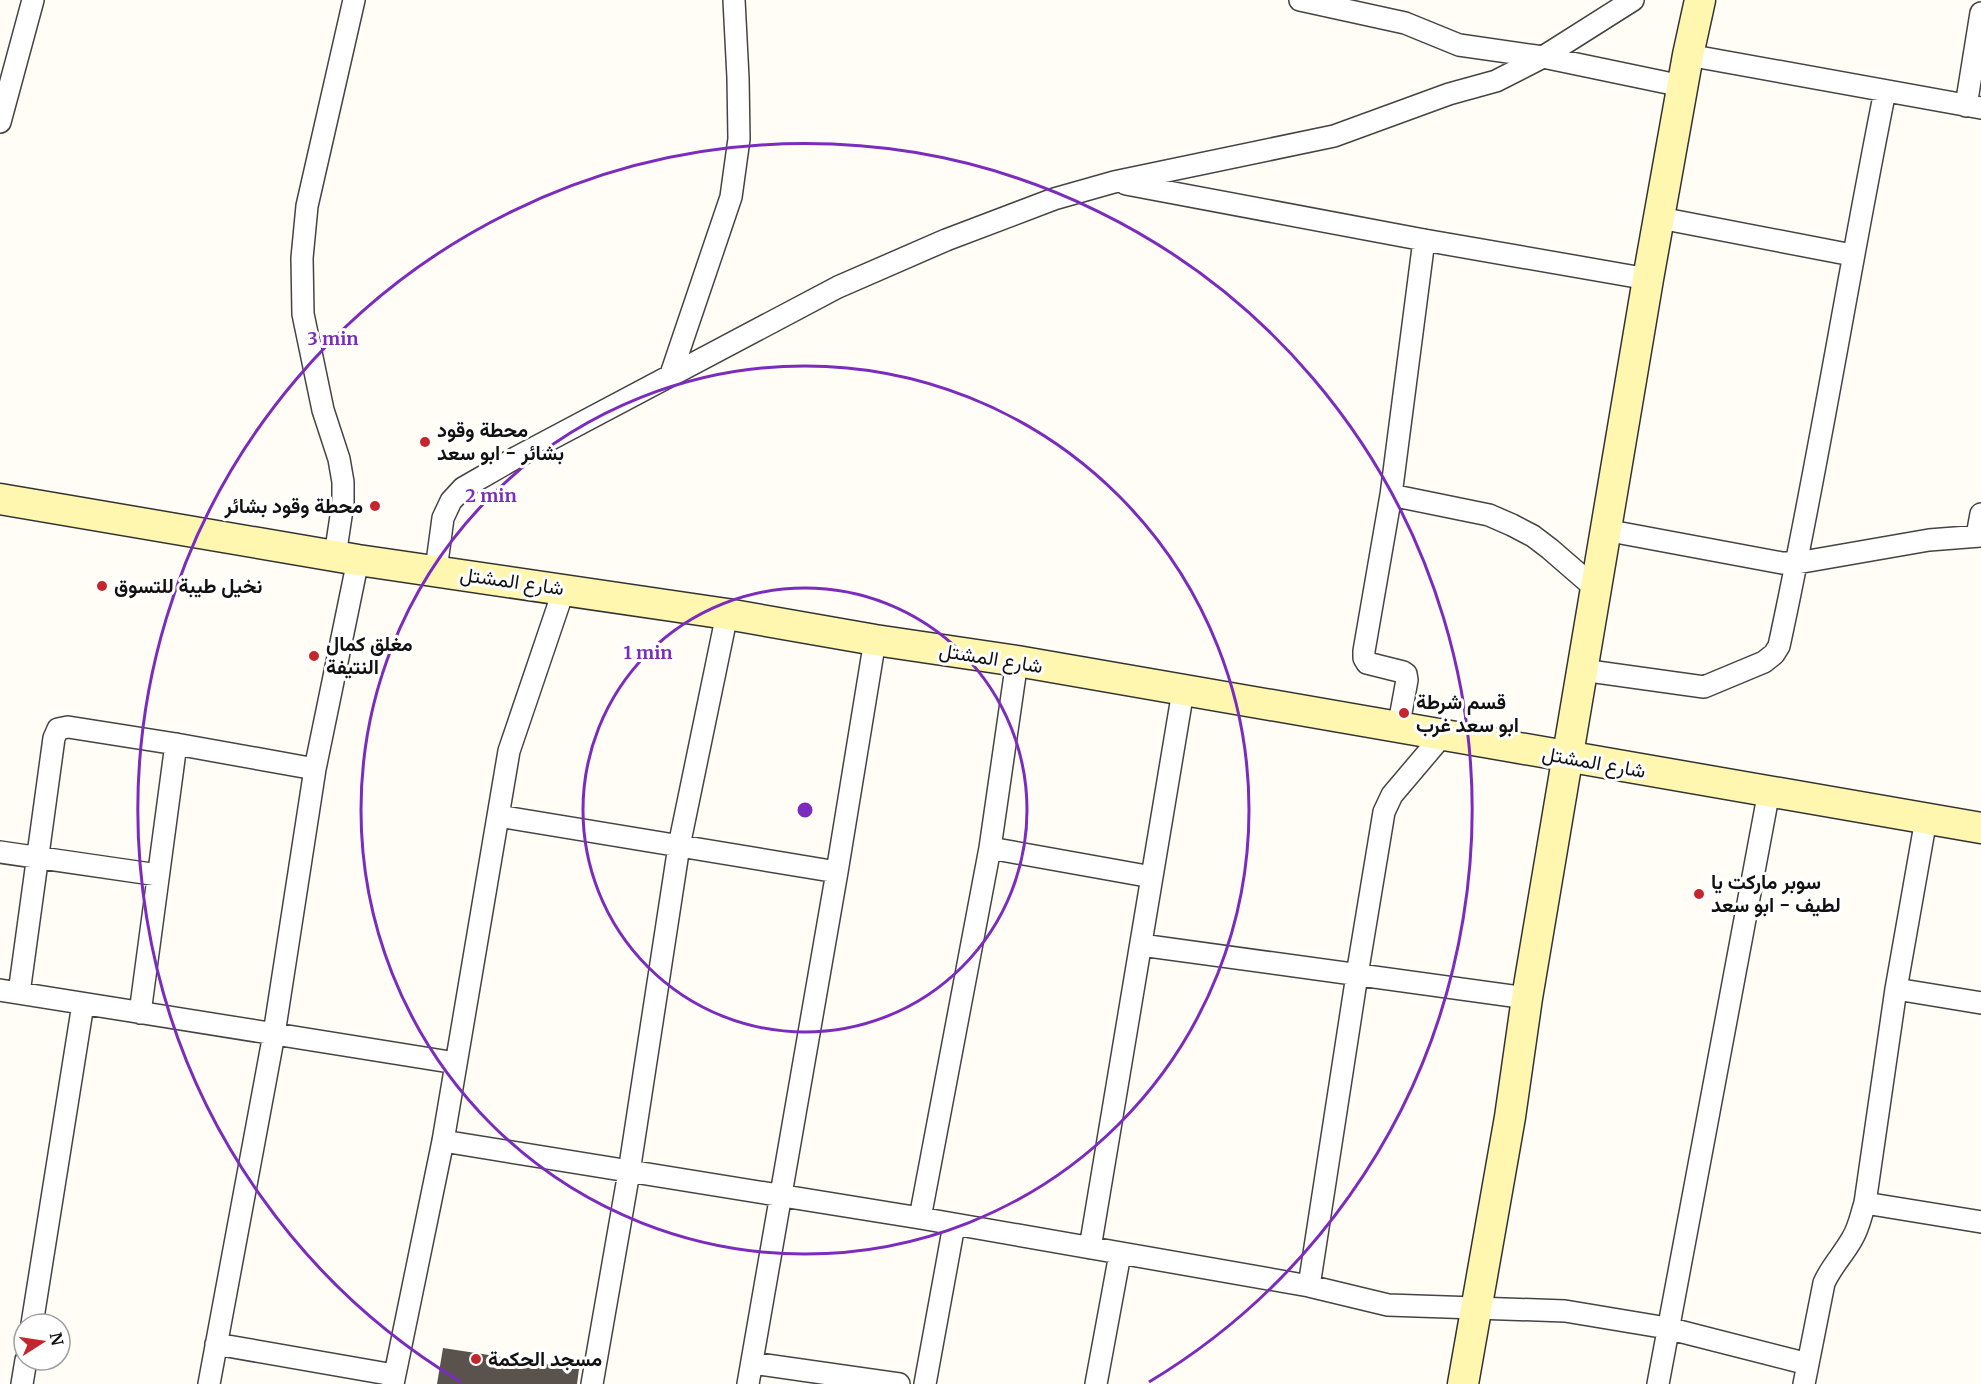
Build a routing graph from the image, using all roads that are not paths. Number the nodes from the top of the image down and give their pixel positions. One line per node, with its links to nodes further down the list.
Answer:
1 (33, 0): 14 (street)
2 (354, 0): 26 (street)
3 (1300, 0): 7 (street)
4 (1633, 0): 10 (street)
5 (1700, 0): 9 (street)
6 (734, 1): 20 (street)
7 (1332, 3): 10 (street)
8 (1981, 13): 13 (street)
9 (1688, 55): 11 (street); 12 (street)
10 (1543, 57): 11 (street); 15 (street)
11 (1682, 86): 16 (street)
12 (1884, 91): 13 (street); 18 (street)
13 (1974, 107)
14 (0, 122)
15 (1114, 182): 17 (street); 20 (street)
16 (1660, 218): 18 (street); 19 (street)
17 (1424, 240): 19 (street); 21 (street)
18 (1852, 255): 27 (street)
19 (1648, 279): 24 (street)
20 (671, 374): 28 (street)
21 (1391, 495): 29 (street); 36 (street)
22 (0, 500): 26 (street, شارع المشتل)
23 (1981, 514): 25 (street)
24 (1605, 530): 27 (street); 29 (street)
25 (1979, 536): 27 (street)
26 (346, 558): 28 (street, شارع المشتل); 40 (street)
27 (1797, 563): 34 (street)
28 (436, 570): 30 (street, شارع المشتل)
29 (1596, 588): 34 (street)
30 (564, 589): 31 (street, شارع المشتل); 42 (street)
31 (727, 614): 32 (street, شارع المشتل); 45 (street)
32 (875, 640): 33 (street, شارع المشتل); 49 (street)
33 (1017, 661): 35 (street, شارع المشتل); 46 (street)
34 (1582, 670): 39 (street)
35 (1183, 691): 36 (street, شارع المشتل); 51 (street)
36 (1398, 729): 37 (street, شارع المشتل)
37 (1443, 736): 39 (street, شارع المشتل); 53 (street)
38 (176, 744): 40 (street); 48 (street); 50 (street)
39 (1569, 758): 41 (street, شارع المشتل); 56 (street)
40 (315, 769): 60 (street)
41 (1768, 791): 43 (street, شارع المشتل); 74 (street)
42 (498, 816): 45 (street); 61 (street)
43 (1926, 819): 44 (street, شارع المشتل); 54 (street)
44 (1981, 828)
45 (679, 846): 49 (street); 63 (street)
46 (990, 848): 51 (street); 66 (street)
47 (0, 852): 48 (street)
48 (38, 857): 50 (street); 55 (street)
49 (837, 872): 64 (street)
50 (158, 874): 59 (street)
51 (1152, 877): 52 (street)
52 (1141, 945): 53 (street); 69 (street)
53 (1357, 975): 56 (street); 71 (street)
54 (1896, 989): 57 (street); 65 (street)
55 (9, 992): 58 (street)
56 (1527, 998): 72 (street)
57 (1981, 1003)
58 (83, 1004): 59 (street); 73 (street)
59 (140, 1013): 60 (street)
60 (274, 1034): 61 (street); 75 (street)
61 (456, 1063): 62 (street)
62 (443, 1141): 63 (street); 78 (street)
63 (629, 1172): 64 (street); 80 (street)
64 (782, 1195): 66 (street); 76 (street)
65 (1865, 1203): 67 (street); 77 (street)
66 (920, 1218): 68 (street)
67 (1981, 1222)
68 (954, 1225): 69 (street); 83 (street)
69 (1090, 1248): 70 (street)
70 (1120, 1254): 71 (street); 84 (street)
71 (1309, 1286): 72 (street)
72 (1476, 1308): 74 (street); 85 (street)
73 (34, 1312)
74 (1667, 1328): 77 (street); 86 (street)
75 (216, 1344): 78 (street); 79 (street)
76 (752, 1363): 81 (street); 82 (street)
77 (1806, 1374)
78 (394, 1380)
79 (209, 1384)
80 (592, 1384)
81 (748, 1384)
82 (899, 1384)
83 (925, 1384)
84 (1096, 1384)
85 (1463, 1384)
86 (1658, 1384)

